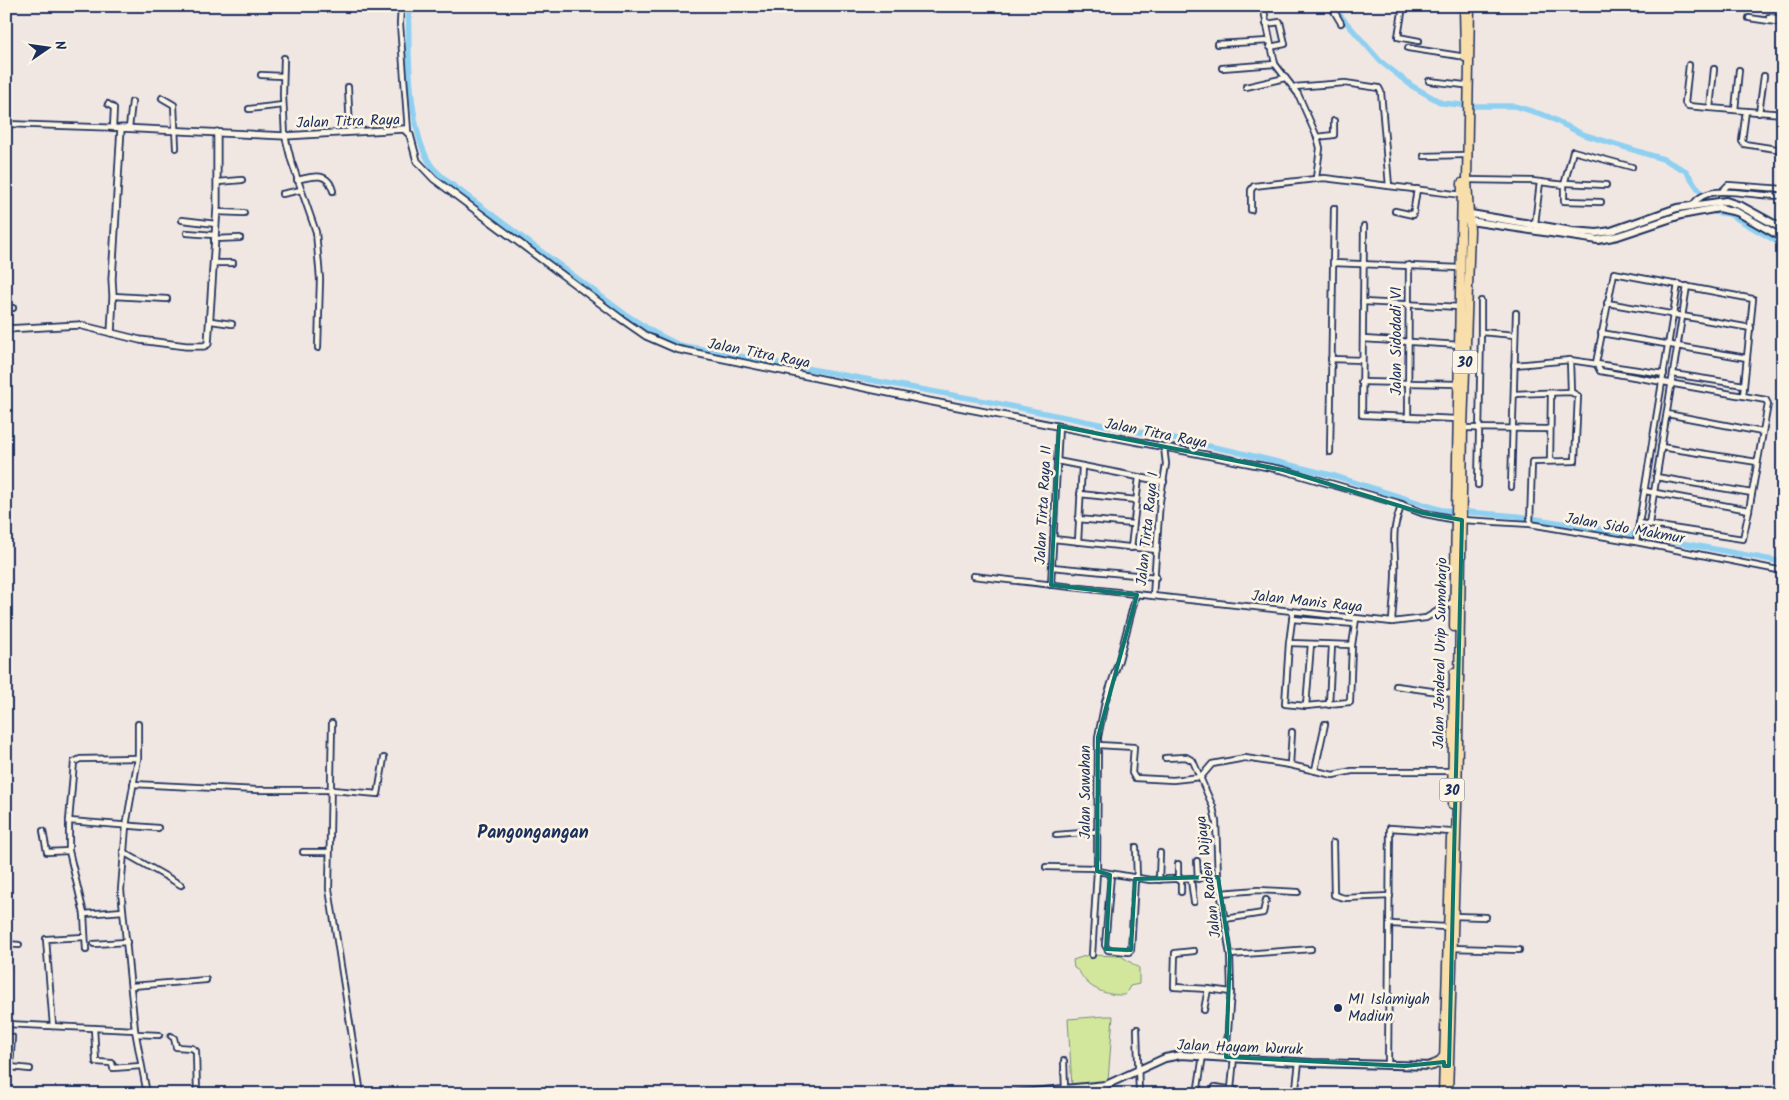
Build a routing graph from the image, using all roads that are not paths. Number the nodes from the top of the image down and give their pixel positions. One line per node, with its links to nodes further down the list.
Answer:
1 (401, 6): 53 (street)
2 (1263, 6): 13 (street)
3 (1331, 6): 11 (street)
4 (1403, 6): 15 (street)
5 (1464, 6): 19 (highway, 30)
6 (1470, 6): 19 (highway, 30)
7 (1778, 10): 10 (street)
8 (1769, 17): 10 (street)
9 (1749, 18): 12 (street)
10 (1780, 18)
11 (1341, 23)
12 (1783, 23)
13 (1266, 24): 14 (street); 17 (street)
14 (1269, 41): 16 (street); 17 (street)
15 (1419, 41)
16 (1217, 44)
17 (1270, 47): 21 (street)
18 (1408, 48): 19 (street)
19 (1467, 57): 31 (highway, 30); 40 (highway, 30)
20 (284, 58): 27 (street)
21 (1275, 64): 23 (street); 29 (street)
22 (1689, 65): 41 (street)
23 (1222, 68)
24 (1714, 69): 41 (street)
25 (1739, 70): 43 (street)
26 (261, 74): 27 (street)
27 (282, 76): 38 (street)
28 (1764, 76): 45 (street)
29 (1285, 78): 33 (street); 34 (street)
30 (1429, 81): 31 (street)
31 (1464, 85): 40 (highway, 30)
32 (348, 87): 55 (street)
33 (1246, 87)
34 (1294, 87): 57 (street); 71 (street)
35 (162, 98): 52 (street)
36 (132, 102): 51 (street)
37 (108, 104): 49 (street)
38 (283, 105): 42 (street); 56 (street)
39 (1783, 105): 46 (street)
40 (1466, 108): 61 (highway, 30); 66 (highway, 30)
41 (1710, 108): 43 (street)
42 (249, 109)
43 (1735, 110): 44 (street)
44 (1746, 111): 45 (street); 59 (street)
45 (1759, 113): 46 (street)
46 (1782, 114)
47 (1334, 121): 57 (street)
48 (6, 124): 49 (street)
49 (113, 128): 50 (street)
50 (121, 128): 51 (street, Jalan Titra Raya); 109 (street)
51 (129, 128): 52 (street, Jalan Titra Raya)
52 (174, 130): 54 (street, Jalan Titra Raya); 58 (street)
53 (408, 131): 55 (street, Jalan Titra Raya); 156 (street, Jalan Titra Raya)
54 (217, 132): 56 (street, Jalan Titra Raya); 67 (street)
55 (350, 132): 56 (street, Jalan Titra Raya)
56 (285, 136): 65 (street)
57 (1317, 137): 63 (street)
58 (176, 148)
59 (1783, 150)
60 (1424, 156): 61 (street)
61 (1463, 156): 79 (highway, 30)
62 (1632, 167): 69 (street)
63 (1316, 178): 71 (street); 85 (street)
64 (242, 180): 67 (street)
65 (297, 180): 75 (street); 76 (street)
66 (1467, 180): 68 (street); 89 (highway, 30)
67 (218, 182): 87 (street)
68 (1540, 182): 69 (street); 93 (street)
69 (1564, 184): 70 (street); 82 (street)
70 (1606, 185)
71 (1389, 186): 73 (street)
72 (1756, 187): 74 (street); 77 (street); 80 (street)
73 (1417, 189): 79 (street); 86 (street)
74 (1783, 189)
75 (301, 190): 78 (street); 134 (street)
76 (333, 190)
77 (1723, 190): 80 (street); 83 (street)
78 (282, 194)
79 (1462, 195): 89 (highway, 30)
80 (1755, 195): 81 (street)
81 (1783, 195)
82 (1601, 202)
83 (1696, 202): 91 (main road); 96 (main road)
84 (1334, 208): 103 (street)
85 (1251, 210)
86 (1395, 211)
87 (217, 212): 88 (street); 92 (street)
88 (244, 213)
89 (1466, 217): 93 (main road); 95 (main road); 106 (highway, Jalan Jenderal Urip Sumoharjo / 30); 157 (highway, Jalan Jenderal Urip Sumoharjo / 30)
90 (182, 220): 92 (street)
91 (1637, 221): 93 (main road); 95 (main road)
92 (216, 224): 98 (street)
93 (1535, 224)
94 (1364, 226): 104 (street)
95 (1640, 228): 100 (main road)
96 (1783, 230)
97 (187, 233): 98 (street)
98 (214, 237): 99 (street); 101 (street)
99 (240, 238)
100 (1783, 238)
101 (214, 263): 102 (street); 121 (street)
102 (233, 263)
103 (1333, 263): 104 (street); 136 (street)
104 (1365, 265): 105 (street); 112 (street)
105 (1409, 265): 106 (street); 113 (street, Jalan Sidodadi VI)
106 (1461, 268): 115 (highway, Jalan Jenderal Urip Sumoharjo / 30)
107 (1678, 284): 108 (street); 114 (street); 119 (street)
108 (1687, 286): 120 (street); 123 (street)
109 (113, 296): 110 (street); 126 (street)
110 (167, 299)
111 (1481, 301): 125 (street)
112 (1363, 302): 113 (street); 129 (street)
113 (1408, 302): 115 (street); 130 (street, Jalan Sidodadi VI)
114 (1607, 303): 119 (street); 127 (street)
115 (1460, 307): 132 (highway, Jalan Jenderal Urip Sumoharjo / 30)
116 (6, 308): 117 (street)
117 (13, 308)
118 (1516, 313): 128 (street)
119 (1672, 314): 120 (street); 131 (street)
120 (1682, 315): 123 (street); 133 (street)
121 (211, 321): 122 (street); 126 (street)
122 (232, 324)
123 (1751, 328): 135 (street)
124 (6, 329): 126 (street)
125 (1481, 332): 128 (street); 158 (street)
126 (111, 333)
127 (1601, 333): 131 (street); 139 (street)
128 (1515, 335): 140 (street)
129 (1363, 339): 130 (street); 137 (street)
130 (1408, 342): 132 (street); 144 (street, Jalan Sidodadi VI)
131 (1668, 344): 133 (street); 141 (street)
132 (1460, 345): 146 (highway, Jalan Jenderal Urip Sumoharjo / 30)
133 (1677, 346): 135 (street); 142 (street)
134 (318, 348)
135 (1747, 358): 148 (street)
136 (1331, 359): 137 (street); 164 (street)
137 (1362, 360): 143 (street)
138 (1570, 360): 139 (street); 140 (street); 149 (street)
139 (1596, 362): 141 (street); 145 (street)
140 (1514, 365): 150 (street)
141 (1664, 374): 145 (street)
142 (1673, 374): 147 (street); 148 (street)
143 (1361, 382): 144 (street); 154 (street)
144 (1408, 382): 146 (street); 154 (street, Jalan Sidodadi VI)
145 (1662, 382): 147 (street); 174 (street)
146 (1458, 384): 155 (highway, Jalan Jenderal Urip Sumoharjo / 30)
147 (1671, 384): 152 (street); 153 (street)
148 (1744, 385): 152 (street)
149 (1571, 392): 151 (street); 166 (street)
150 (1514, 394): 151 (street); 159 (street)
151 (1551, 394): 160 (street)
152 (1743, 396): 161 (street)
153 (1667, 414): 161 (street); 163 (street)
154 (1408, 417): 155 (street)
155 (1457, 419): 157 (highway, Jalan Jenderal Urip Sumoharjo / 30)
156 (1059, 426): 162 (street, Jalan Titra Raya); 165 (street, Jalan Tirta Raya II)
157 (1460, 428): 158 (street); 181 (highway, Jalan Jenderal Urip Sumoharjo / 30)
158 (1479, 428): 159 (street); 172 (street)
159 (1513, 429): 160 (street); 173 (street)
160 (1550, 429): 166 (street)
161 (1762, 432): 167 (street)
162 (1164, 447): 171 (street, Jalan Tirta Raya I); 179 (street, Jalan Titra Raya)
163 (1661, 447): 167 (street); 170 (street)
164 (1330, 452)
165 (1057, 461): 168 (street); 187 (street, Jalan Tirta Raya II)
166 (1550, 461): 183 (street)
167 (1757, 462): 177 (street)
168 (1082, 466): 169 (street); 176 (street)
169 (1139, 477): 171 (street); 178 (street)
170 (1656, 477): 175 (street); 177 (street)
171 (1164, 482): 191 (street, Jalan Tirta Raya I)
172 (1478, 485)
173 (1511, 487)
174 (1645, 491): 175 (street); 186 (street)
175 (1654, 493): 180 (street); 185 (street)
176 (1080, 494): 178 (street); 182 (street)
177 (1752, 494): 180 (street)
178 (1136, 500): 184 (street)
179 (1402, 504): 181 (street, Jalan Titra Raya); 203 (street)
180 (1749, 510): 185 (street)
181 (1459, 516): 183 (street, Jalan Sido Makmur); 199 (highway, Jalan Jenderal Urip Sumoharjo / 30); 260 (highway, Jalan Jenderal Urip Sumoharjo / 30)
182 (1078, 518): 184 (street); 189 (street)
183 (1530, 519): 188 (street, Jalan Sido Makmur)
184 (1133, 524): 190 (street)
185 (1649, 524): 186 (street)
186 (1639, 526): 188 (street)
187 (1053, 539): 189 (street); 192 (street, Jalan Tirta Raya II)
188 (1636, 541): 193 (street, Jalan Sido Makmur)
189 (1078, 542): 190 (street)
190 (1132, 548): 191 (street)
191 (1157, 550): 195 (street, Jalan Tirta Raya I)
192 (1052, 567): 195 (street); 196 (street, Jalan Tirta Raya II)
193 (1783, 570)
194 (973, 576): 196 (street)
195 (1156, 577): 198 (street, Jalan Tirta Raya I)
196 (1051, 585): 197 (street)
197 (1136, 595): 198 (street, Jalan Tirta Raya I); 216 (street, Jalan Sawahan)
198 (1153, 596): 200 (street, Jalan Manis Raya)
199 (1454, 601): 203 (street, Jalan Manis Raya); 209 (highway, Jalan Jenderal Urip Sumoharjo / 30)
200 (1292, 613): 201 (street); 202 (street, Jalan Manis Raya)
201 (1292, 619): 202 (street); 204 (street)
202 (1355, 622): 203 (street, Jalan Manis Raya); 207 (street)
203 (1392, 622)
204 (1289, 643): 205 (street); 210 (street)
205 (1311, 644): 206 (street); 210 (street)
206 (1332, 645): 207 (street); 211 (street)
207 (1352, 645): 211 (street)
208 (1396, 686): 209 (street)
209 (1453, 694): 222 (highway, Jalan Jenderal Urip Sumoharjo / 30)
210 (1306, 706): 211 (street)
211 (1329, 706)
212 (332, 723): 225 (street)
213 (138, 724): 217 (street)
214 (1324, 724): 221 (street)
215 (1292, 732): 220 (street)
216 (1098, 745): 223 (street); 230 (street, Jalan Sawahan)
217 (138, 758): 224 (street); 226 (street)
218 (384, 758): 225 (street)
219 (1165, 758): 223 (street, Jalan Raden Wijaya)
220 (1290, 765): 221 (street); 223 (street)
221 (1315, 770): 222 (street)
222 (1452, 771): 231 (highway, Jalan Jenderal Urip Sumoharjo / 30)
223 (1201, 777): 245 (street, Jalan Raden Wijaya)
224 (133, 784): 225 (street); 227 (street)
225 (332, 790): 238 (street)
226 (69, 821): 227 (street); 235 (street)
227 (126, 826): 228 (street); 236 (street)
228 (158, 828)
229 (43, 831): 235 (street)
230 (1096, 832): 232 (street); 243 (street, Jalan Sawahan)
231 (1451, 832): 255 (street); 264 (highway, Jalan Jenderal Urip Sumoharjo / 30)
232 (1056, 835)
233 (1333, 843): 255 (street)
234 (1136, 847): 246 (street)
235 (69, 851): 259 (street)
236 (123, 852): 251 (street); 258 (street)
237 (303, 852): 238 (street)
238 (328, 852): 307 (street)
239 (1160, 853): 248 (street)
240 (1197, 861): 247 (street)
241 (1178, 864): 249 (street)
242 (1046, 867): 243 (street)
243 (1097, 870): 244 (street); 274 (street, Jalan Sawahan)
244 (1111, 875): 246 (street); 246 (street)
245 (1218, 877): 247 (street); 254 (street, Jalan Raden Wijaya)
246 (1136, 879): 248 (street)
247 (1198, 879): 250 (street)
248 (1159, 880): 249 (street)
249 (1179, 880): 250 (street); 252 (street)
250 (1191, 880): 257 (street)
251 (181, 885)
252 (1182, 892)
253 (1298, 892): 254 (street)
254 (1221, 893): 262 (street, Jalan Raden Wijaya)
255 (1390, 896): 263 (street)
256 (1266, 900): 262 (street)
257 (1194, 902)
258 (123, 910): 259 (street); 266 (street)
259 (84, 914): 265 (street)
260 (1453, 916): 261 (street); 269 (highway, Jalan Jenderal Urip Sumoharjo / 30)
261 (1486, 918)
262 (1226, 919): 275 (street, Jalan Raden Wijaya)
263 (1391, 924): 264 (street); 297 (street)
264 (1446, 927): 291 (highway, Jalan Jenderal Urip Sumoharjo / 30)
265 (86, 937): 271 (street); 283 (street)
266 (127, 942): 267 (street); 278 (street)
267 (94, 944)
268 (18, 945): 276 (street)
269 (1452, 948): 272 (street); 299 (highway, Jalan Jenderal Urip Sumoharjo / 30)
270 (1311, 949): 275 (street)
271 (86, 950)
272 (1519, 950)
273 (1194, 951): 279 (street)
274 (1092, 955)
275 (1230, 955): 280 (street, Jalan Raden Wijaya)
276 (6, 968)
277 (206, 980): 278 (street)
278 (132, 986): 286 (street)
279 (1208, 989): 280 (street); 281 (street)
280 (1231, 992): 292 (street, Jalan Raden Wijaya)
281 (1204, 1010)
282 (6, 1024): 283 (street)
283 (53, 1026): 284 (street)
284 (94, 1028): 286 (street); 296 (street)
285 (1136, 1029): 301 (street)
286 (135, 1032): 287 (street); 296 (street)
287 (159, 1035)
288 (6, 1036): 300 (street)
289 (171, 1036): 306 (street)
290 (1202, 1055): 292 (main road, Jalan Hayam Wuruk); 301 (main road, Jalan Hayam Wuruk); 310 (street)
291 (1444, 1056): 298 (highway); 299 (highway, Jalan Jenderal Urip Sumoharjo / 30)
292 (1226, 1057): 293 (main road, Jalan Hayam Wuruk)
293 (1234, 1057): 295 (main road, Jalan Hayam Wuruk); 303 (street)
294 (1064, 1061): 304 (street)
295 (1299, 1062): 297 (main road, Jalan Hayam Wuruk); 302 (street)
296 (141, 1066): 305 (street)
297 (1388, 1066): 298 (main road, Jalan Hayam Wuruk)
298 (1430, 1066): 299 (main road, Jalan Hayam Wuruk)
299 (1447, 1066): 313 (highway, Jalan Jenderal Urip Sumoharjo / 30); 314 (highway, Jalan Jenderal Urip Sumoharjo / 30)
300 (30, 1069)
301 (1138, 1072): 304 (main road, Jalan Hayam Wuruk); 309 (street)
302 (1296, 1088)
303 (1231, 1089): 311 (street); 312 (street)
304 (1066, 1090): 308 (main road, Jalan Hayam Wuruk)
305 (146, 1094)
306 (197, 1094)
307 (361, 1094)
308 (1012, 1094)
309 (1139, 1094)
310 (1196, 1094)
311 (1214, 1094)
312 (1236, 1094)
313 (1443, 1094)
314 (1448, 1094)

